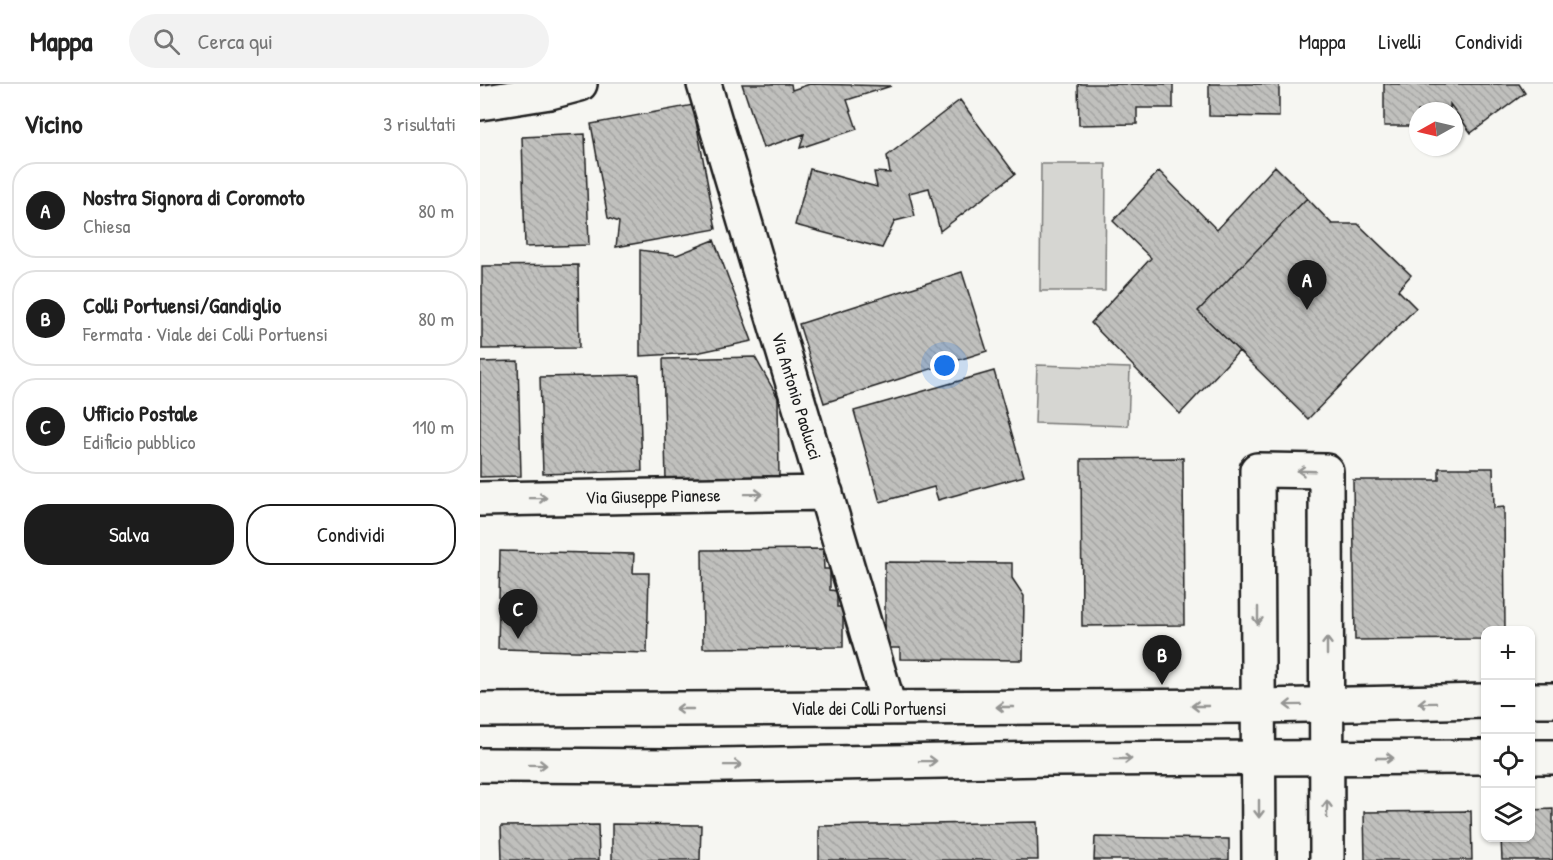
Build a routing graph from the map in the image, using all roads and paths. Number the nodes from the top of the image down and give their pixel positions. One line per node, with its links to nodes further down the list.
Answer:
1 (580, 84): 3 (main road)
2 (704, 84): 4 (main road, Via Antonio Paolucci)
3 (480, 103)
4 (825, 493): 5 (main road, Via Giuseppe Pianese, one-way to 4); 11 (main road, Via Antonio Paolucci)
5 (480, 499)
6 (1535, 700): 7 (main road)
7 (1553, 700)
8 (1481, 701): 9 (main road, Viale dei Colli Portuensi, one-way to 9)
9 (1327, 705): 10 (main road, Viale dei Colli Portuensi, one-way to 10); 10 (main road, one-way to 10); 17 (main road)
10 (1259, 706): 11 (main road, Viale dei Colli Portuensi, one-way to 11); 16 (main road)
11 (889, 707): 12 (main road, Viale dei Colli Portuensi, one-way to 12)
12 (480, 710)
13 (1481, 757): 17 (main road, one-way to 13)
14 (1535, 757): 15 (main road)
15 (1553, 757)
16 (1258, 758): 17 (main road); 18 (main road, one-way to 16); 19 (main road, one-way to 19)
17 (1326, 758): 20 (main road, one-way to 17)
18 (480, 765)
19 (1259, 860)
20 (1328, 860)

